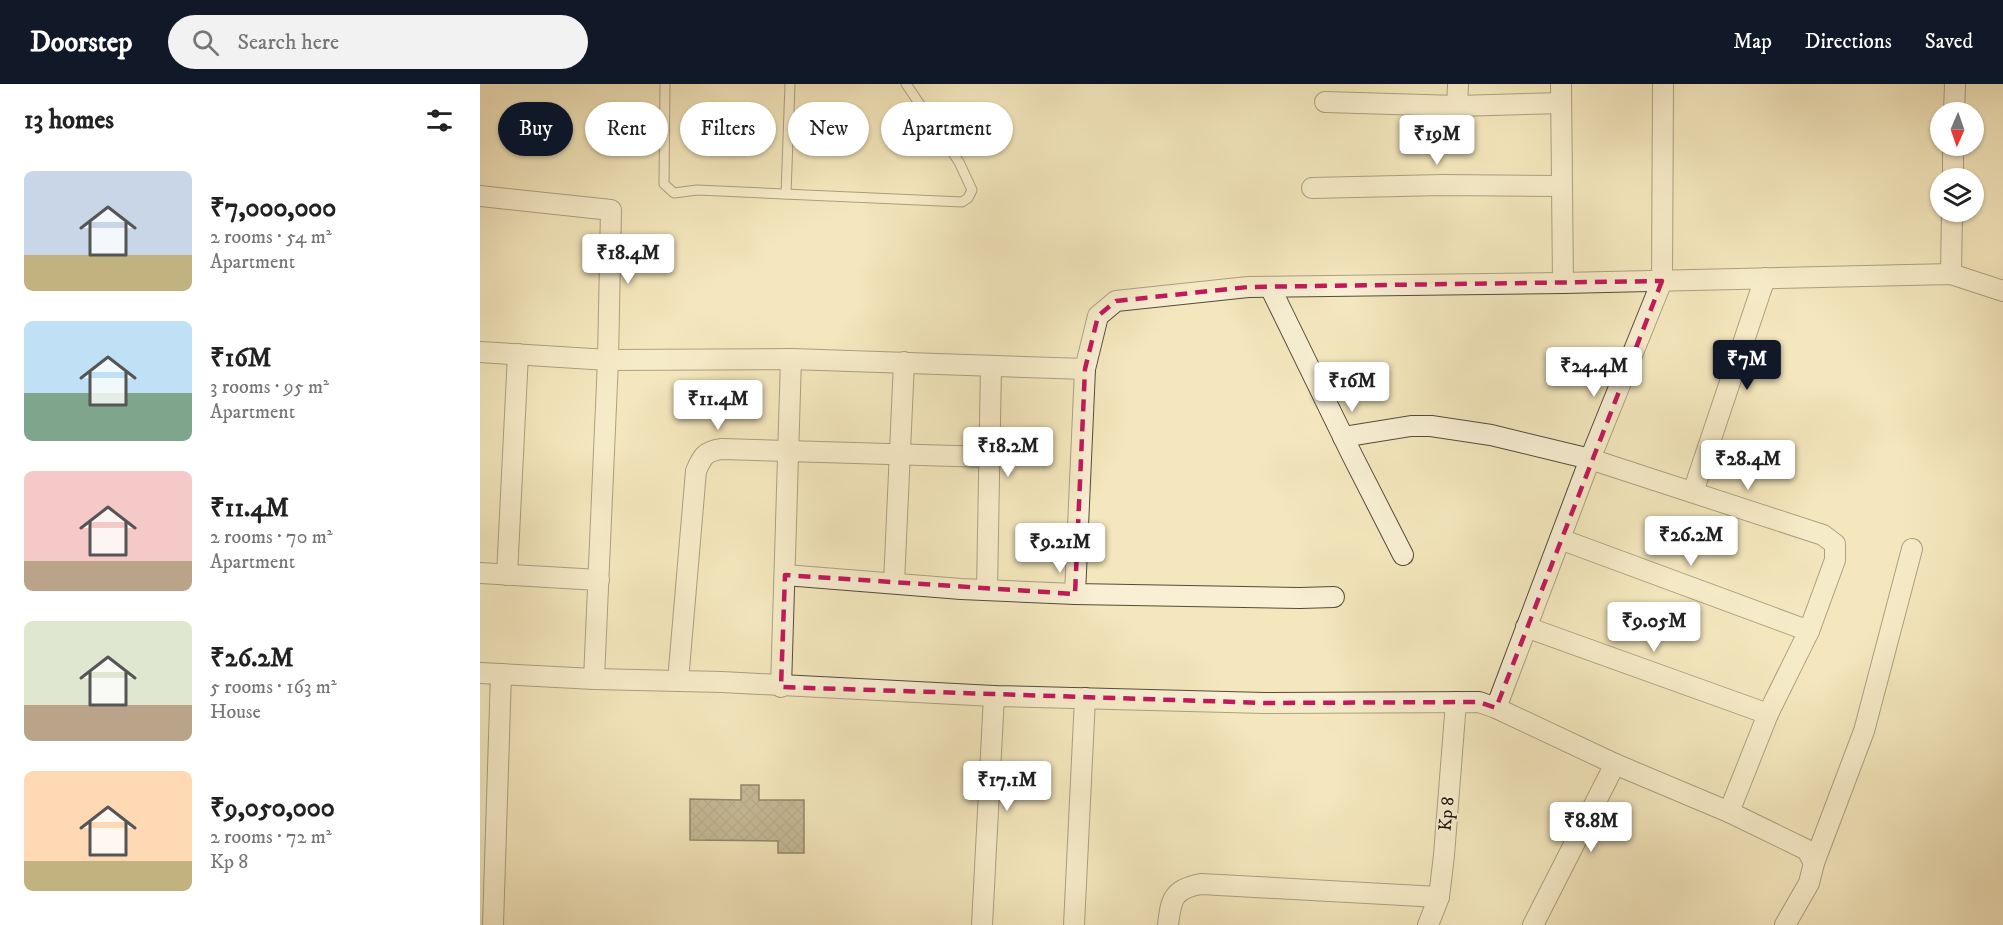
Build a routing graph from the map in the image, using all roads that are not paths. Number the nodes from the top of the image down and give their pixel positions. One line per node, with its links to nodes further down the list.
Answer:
1 (665, 84): 14 (lane)
2 (790, 84): 14 (lane)
3 (906, 84): 14 (lane)
4 (1458, 84): 11 (street)
5 (1662, 84): 19 (street)
6 (1955, 84): 10 (street)
7 (1356, 93): 9 (street); 11 (street)
8 (1561, 94): 11 (street); 12 (street)
9 (1324, 102)
10 (1954, 102)
11 (1457, 106)
12 (1562, 186): 13 (street); 20 (street)
13 (1312, 188)
14 (786, 194)
15 (480, 196): 26 (street)
16 (1952, 222): 17 (street)
17 (1951, 274): 18 (street); 22 (street)
18 (1765, 279): 19 (street); 35 (street)
19 (1662, 281): 20 (street); 34 (street)
20 (1563, 283): 21 (street)
21 (1270, 286): 29 (street); 30 (street)
22 (2003, 291)
23 (480, 352): 24 (street)
24 (518, 354): 26 (street); 40 (street)
25 (791, 359): 26 (street); 27 (street); 31 (street)
26 (608, 360): 42 (street)
27 (904, 362): 28 (street); 32 (street)
28 (991, 366): 29 (street); 33 (street)
29 (1085, 369): 45 (street)
30 (1343, 437): 34 (street); 38 (street)
31 (789, 451): 32 (street); 41 (street); 52 (street)
32 (900, 454): 33 (street); 43 (street)
33 (989, 457): 44 (street)
34 (1590, 459): 35 (street); 36 (street)
35 (1693, 492): 48 (street)
36 (1560, 539): 47 (street); 48 (street)
37 (1912, 549): 61 (street)
38 (1403, 555)
39 (480, 573): 40 (street)
40 (507, 575): 42 (street)
41 (785, 575): 43 (street); 53 (street)
42 (598, 580): 51 (street)
43 (894, 583): 44 (street)
44 (987, 590): 45 (street)
45 (1075, 594): 46 (street)
46 (1334, 597)
47 (1526, 627): 57 (street); 58 (street)
48 (1809, 630): 58 (street)
49 (480, 673): 50 (street)
50 (501, 674): 51 (street); 63 (street)
51 (594, 679): 52 (street)
52 (678, 681): 53 (street)
53 (781, 687): 54 (street)
54 (994, 696): 55 (street); 64 (street)
55 (1085, 698): 56 (street); 65 (street)
56 (1456, 702): 57 (street); 62 (street, Kp 8)
57 (1496, 708): 59 (street)
58 (1768, 714): 60 (street)
59 (1615, 764): 60 (street); 68 (street)
60 (1729, 812): 61 (street)
61 (1814, 862): 69 (street)
62 (1439, 897): 66 (street); 67 (street, Kp 8)
63 (493, 925)
64 (982, 925)
65 (1074, 925)
66 (1168, 925)
67 (1428, 925)
68 (1533, 925)
69 (1785, 925)

